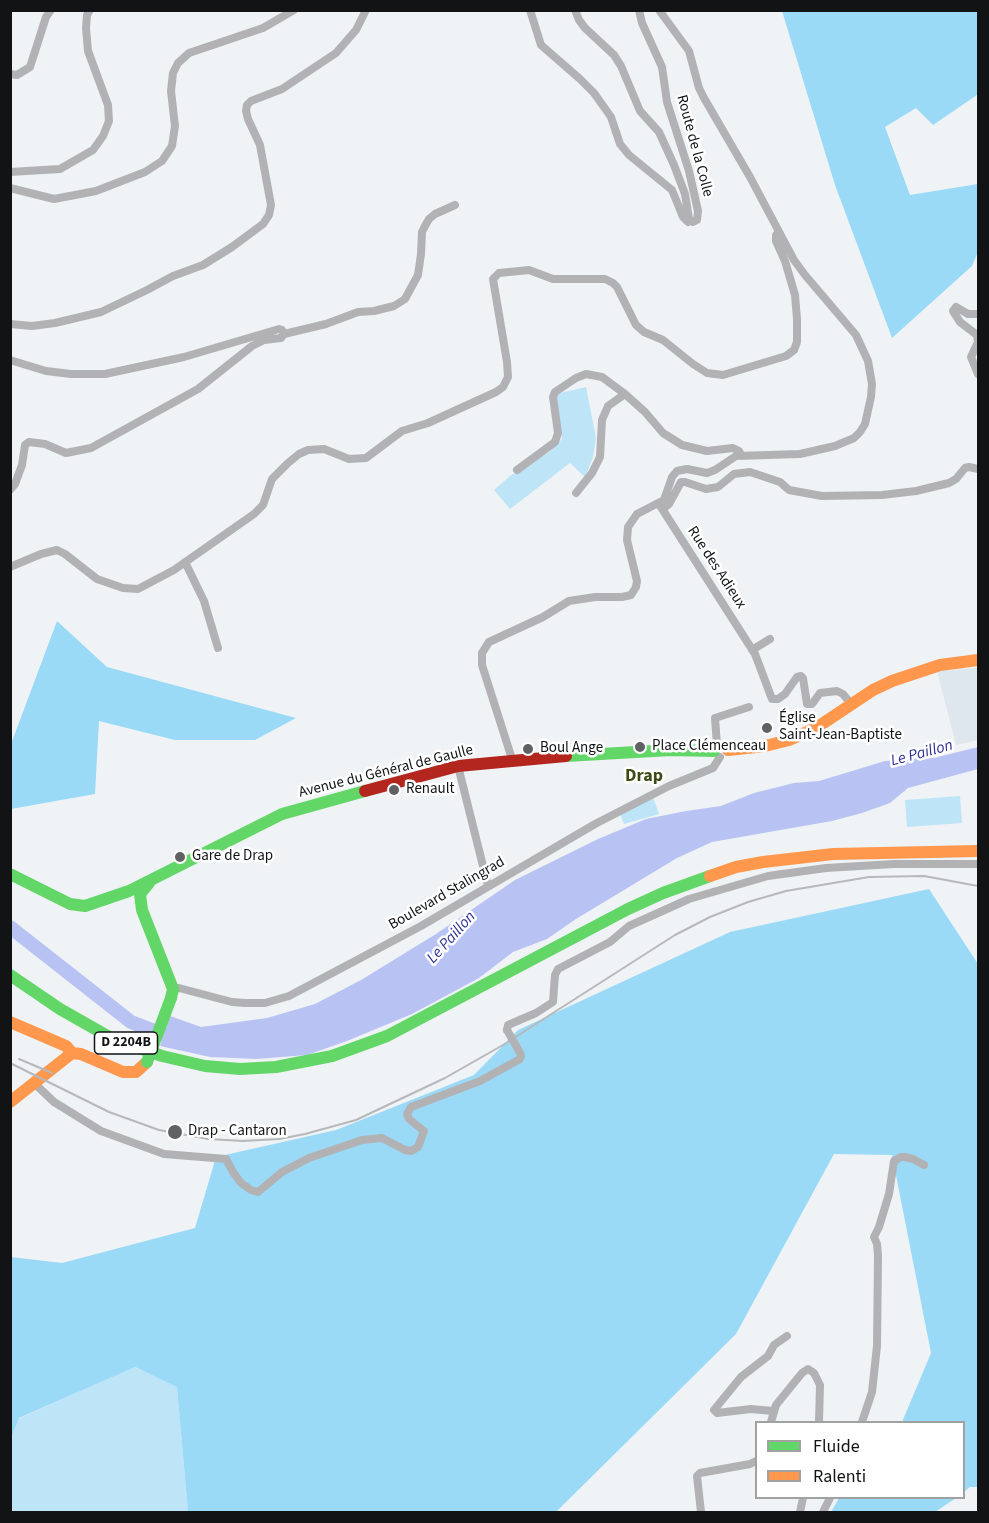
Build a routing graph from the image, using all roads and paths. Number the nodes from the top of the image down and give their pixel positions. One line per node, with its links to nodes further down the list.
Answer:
1 (51, 10): 9 (street)
2 (90, 10): 10 (street)
3 (294, 10): 11 (street)
4 (366, 10): 16 (street)
5 (531, 10): 13 (street)
6 (575, 10): 13 (street, Route de la Colle)
7 (639, 10): 13 (street, Route de la Colle)
8 (659, 10): 14 (street, Route de la Colle)
9 (10, 74)
10 (10, 172)
11 (10, 188)
12 (455, 206): 17 (street)
13 (692, 222)
14 (779, 232): 21 (street); 27 (street)
15 (978, 314): 19 (street)
16 (10, 324)
17 (284, 334): 18 (street); 24 (street)
18 (10, 360)
19 (978, 374)
20 (625, 394): 21 (street); 22 (street); 25 (street)
21 (741, 455): 26 (street)
22 (517, 470)
23 (978, 470): 26 (street)
24 (10, 490)
25 (576, 493)
26 (661, 506): 31 (street, Rue des Adieux); 36 (street)
27 (186, 562): 28 (street); 30 (street)
28 (10, 567)
29 (771, 639): 31 (street)
30 (218, 648)
31 (751, 648): 33 (street, Rue des Adieux)
32 (978, 660): 33 (main road, Avenue du Général de Gaulle)
33 (851, 704): 35 (main road, Avenue du Général de Gaulle)
34 (749, 707): 35 (street)
35 (720, 751): 36 (main road, Avenue du Général de Gaulle); 42 (street, Boulevard Stalingrad)
36 (512, 759): 37 (main road, Avenue du Général de Gaulle)
37 (458, 766): 42 (street); 43 (main road, Avenue du Général de Gaulle)
38 (978, 851): 49 (main road)
39 (978, 856): 49 (main road)
40 (978, 864): 50 (street, bridge)
41 (10, 874): 43 (main road)
42 (488, 886): 46 (street, Boulevard Stalingrad)
43 (135, 894): 46 (main road)
44 (10, 975): 49 (main road, D 2204B)
45 (10, 982): 49 (main road, D 2204B)
46 (172, 993): 48 (main road, bridge)
47 (10, 1022): 48 (main road)
48 (72, 1053): 50 (main road)
49 (254, 1072)
50 (33, 1082): 51 (main road)
51 (10, 1102)
52 (924, 1165): 57 (street)
53 (787, 1335): 54 (street)
54 (775, 1408): 55 (street); 56 (street)
55 (771, 1421)
56 (819, 1421)
57 (862, 1421)
58 (755, 1462): 59 (street)
59 (701, 1512)

